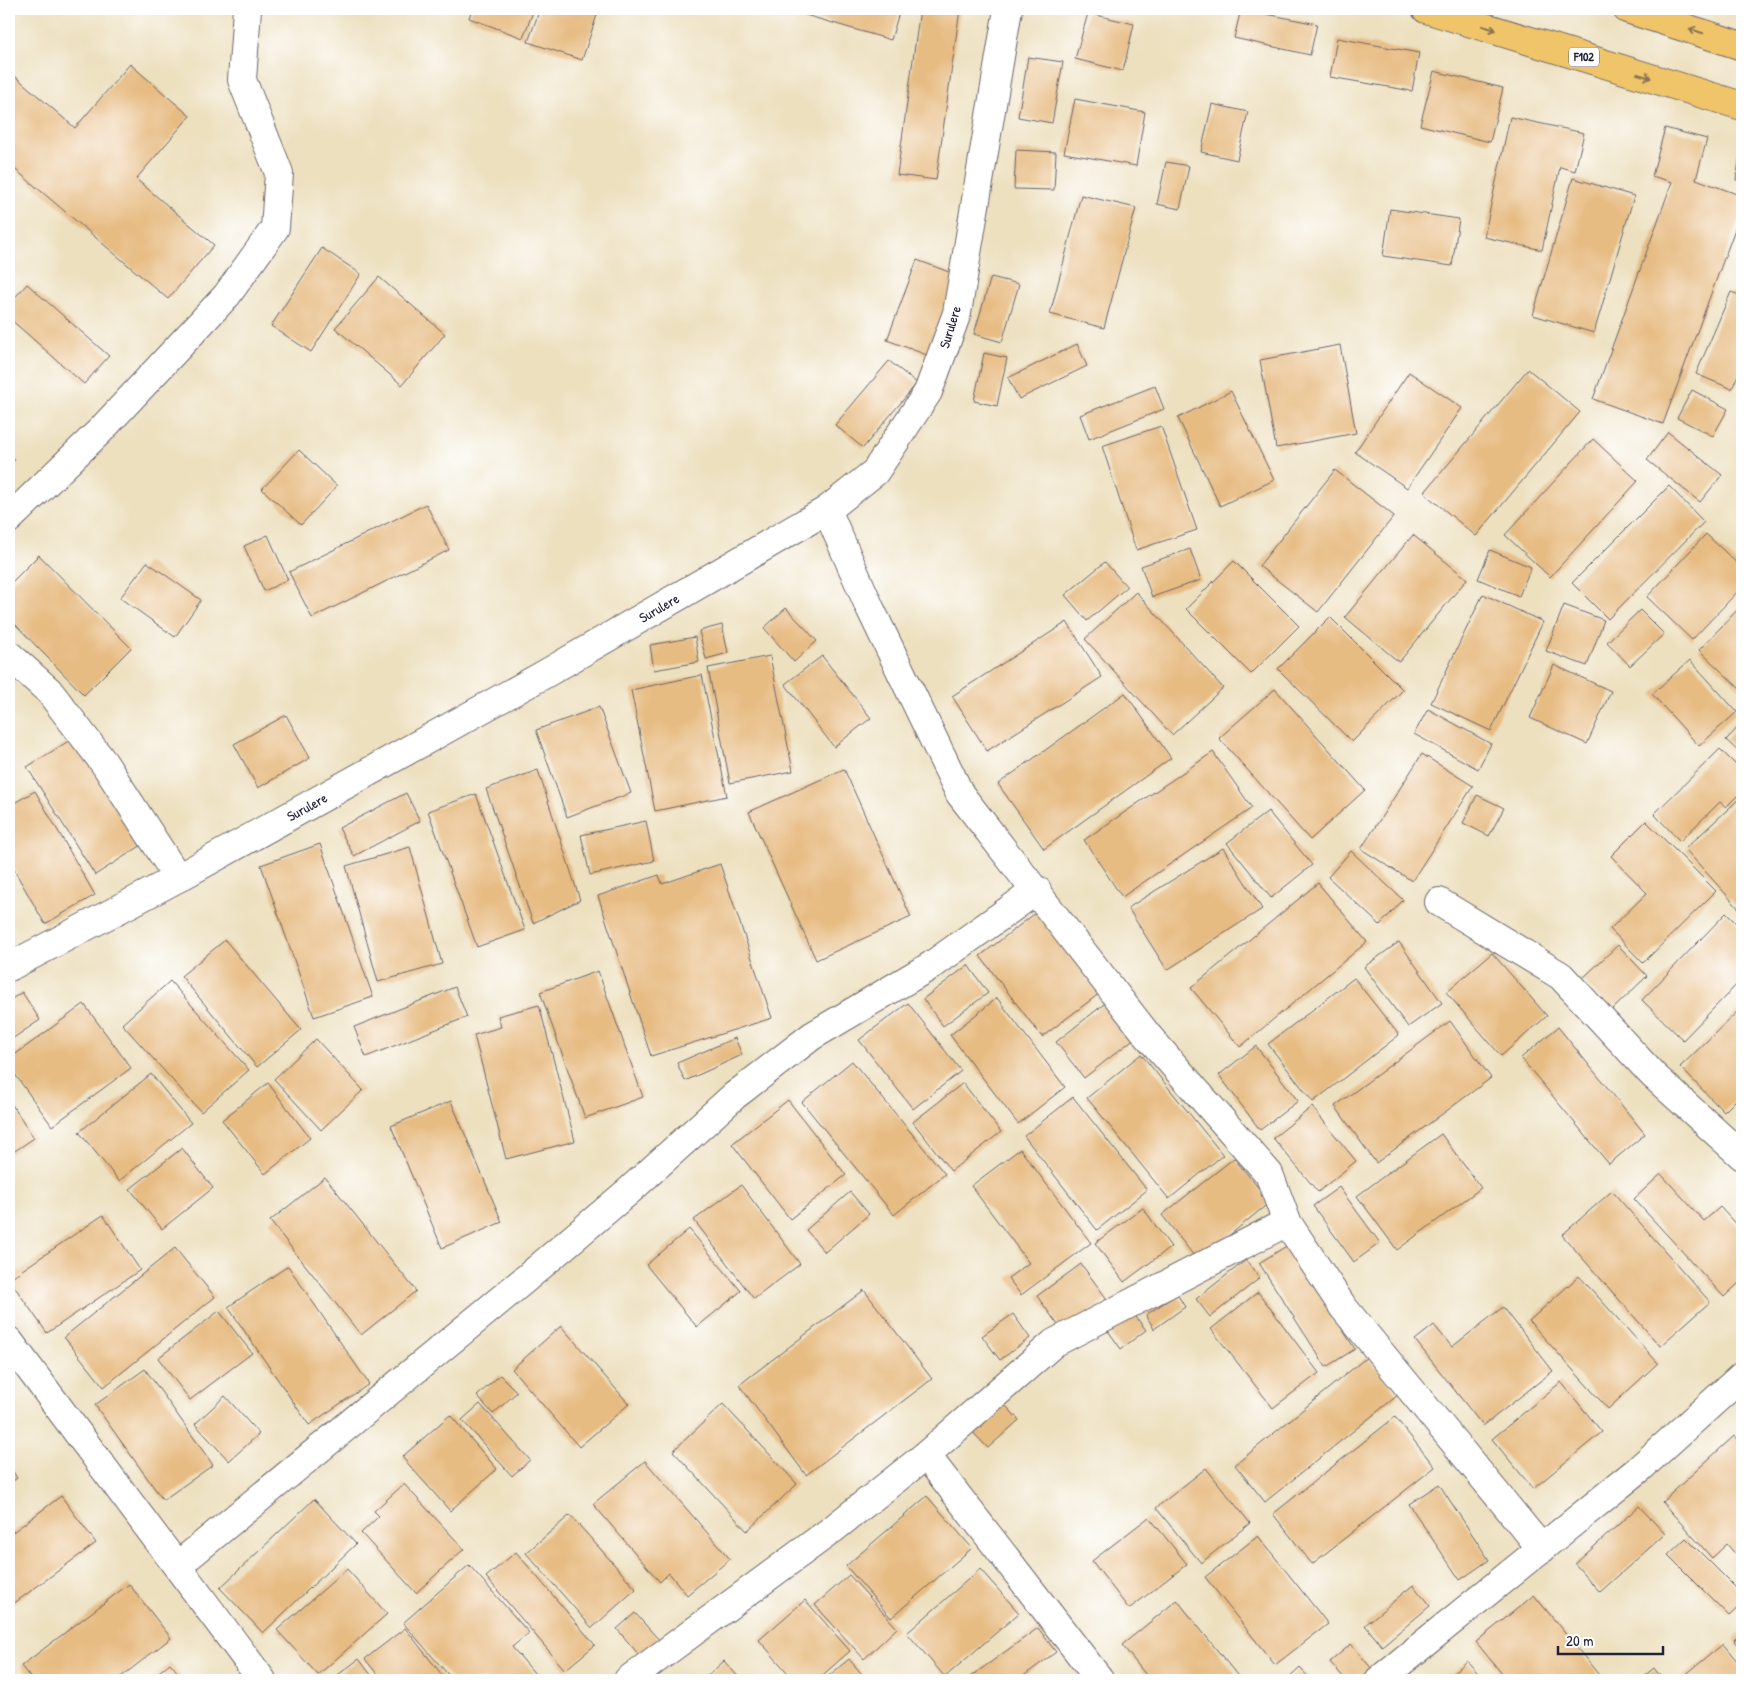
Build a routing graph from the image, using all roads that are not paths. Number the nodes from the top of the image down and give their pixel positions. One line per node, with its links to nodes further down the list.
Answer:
1 (247, 9): 8 (street)
2 (1008, 9): 7 (street, Surulere)
3 (1426, 9): 6 (highway, F102, one-way to 6)
4 (1627, 9): 5 (highway, one-way to 4)
5 (1742, 46)
6 (1742, 106)
7 (827, 510): 10 (street, Surulere); 11 (street)
8 (9, 519)
9 (9, 655): 10 (street)
10 (178, 878): 13 (street, Surulere)
11 (1036, 890): 15 (street); 20 (street)
12 (1440, 902): 14 (street)
13 (9, 967)
14 (1742, 1156)
15 (1287, 1222): 18 (street); 19 (street)
16 (9, 1340): 20 (street)
17 (1742, 1376): 19 (street)
18 (926, 1455): 22 (street); 23 (street)
19 (1542, 1548): 24 (street)
20 (177, 1566): 21 (street)
21 (262, 1680)
22 (628, 1680)
23 (1100, 1680)
24 (1379, 1680)

